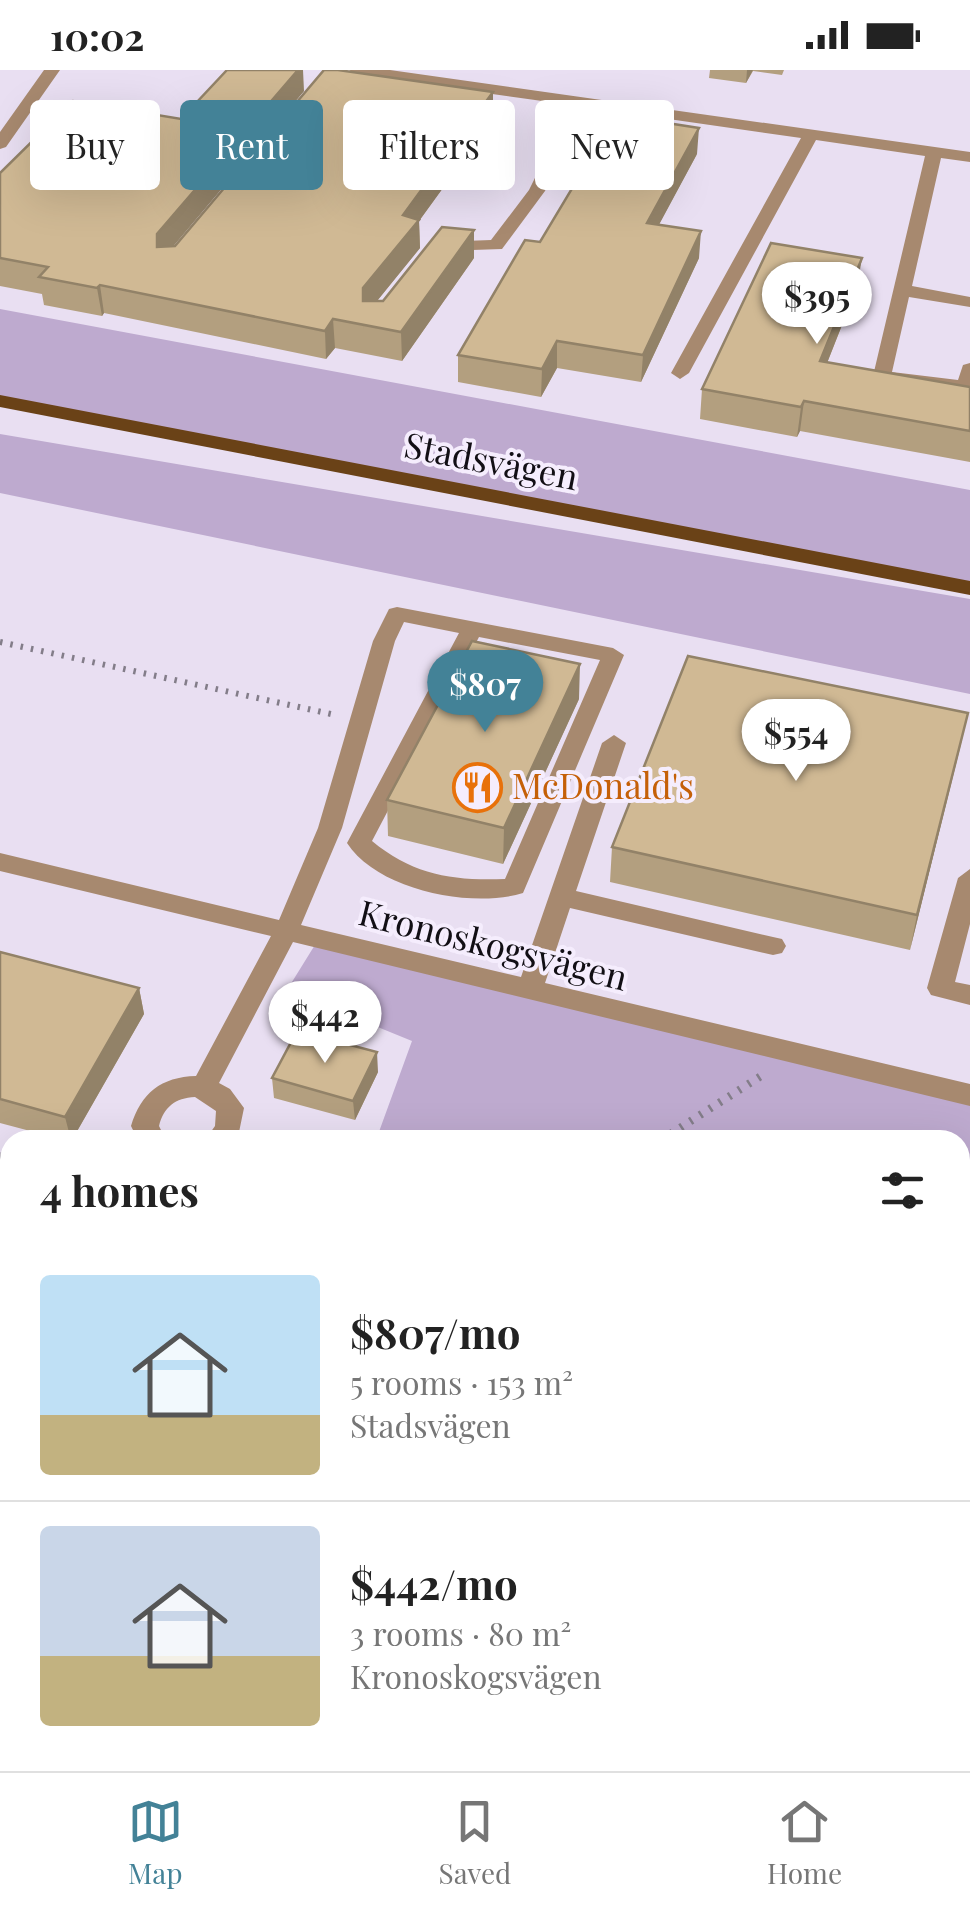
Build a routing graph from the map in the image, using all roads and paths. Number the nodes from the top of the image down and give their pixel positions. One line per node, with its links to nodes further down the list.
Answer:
1 (52, 70): 6 (street)
2 (357, 70): 3 (street)
3 (566, 100)
4 (674, 115): 5 (street)
5 (811, 134): 7 (street); 14 (street)
6 (0, 144)
7 (934, 152): 8 (street); 11 (street)
8 (970, 157)
9 (536, 190): 10 (street)
10 (424, 262)
11 (902, 290): 12 (street); 13 (street)
12 (970, 302)
13 (970, 369)
14 (680, 373)
15 (0, 401): 16 (main road, Stadsvägen)
16 (970, 588)
17 (472, 629): 17 (street); 24 (street)
18 (0, 642): 19 (path)
19 (226, 692)
20 (614, 743): 23 (street)
21 (0, 862): 24 (street, Kronoskogsvägen)
22 (970, 878): 27 (street)
23 (561, 897): 25 (street); 26 (street)
24 (286, 932): 26 (street, Kronoskogsvägen); 29 (street)
25 (773, 946)
26 (529, 992): 30 (street, Kronoskogsvägen)
27 (970, 995)
28 (776, 1066): 33 (path)
29 (204, 1086): 31 (street); 32 (street)
30 (970, 1095)
31 (147, 1130)
32 (227, 1130)
33 (677, 1130)

